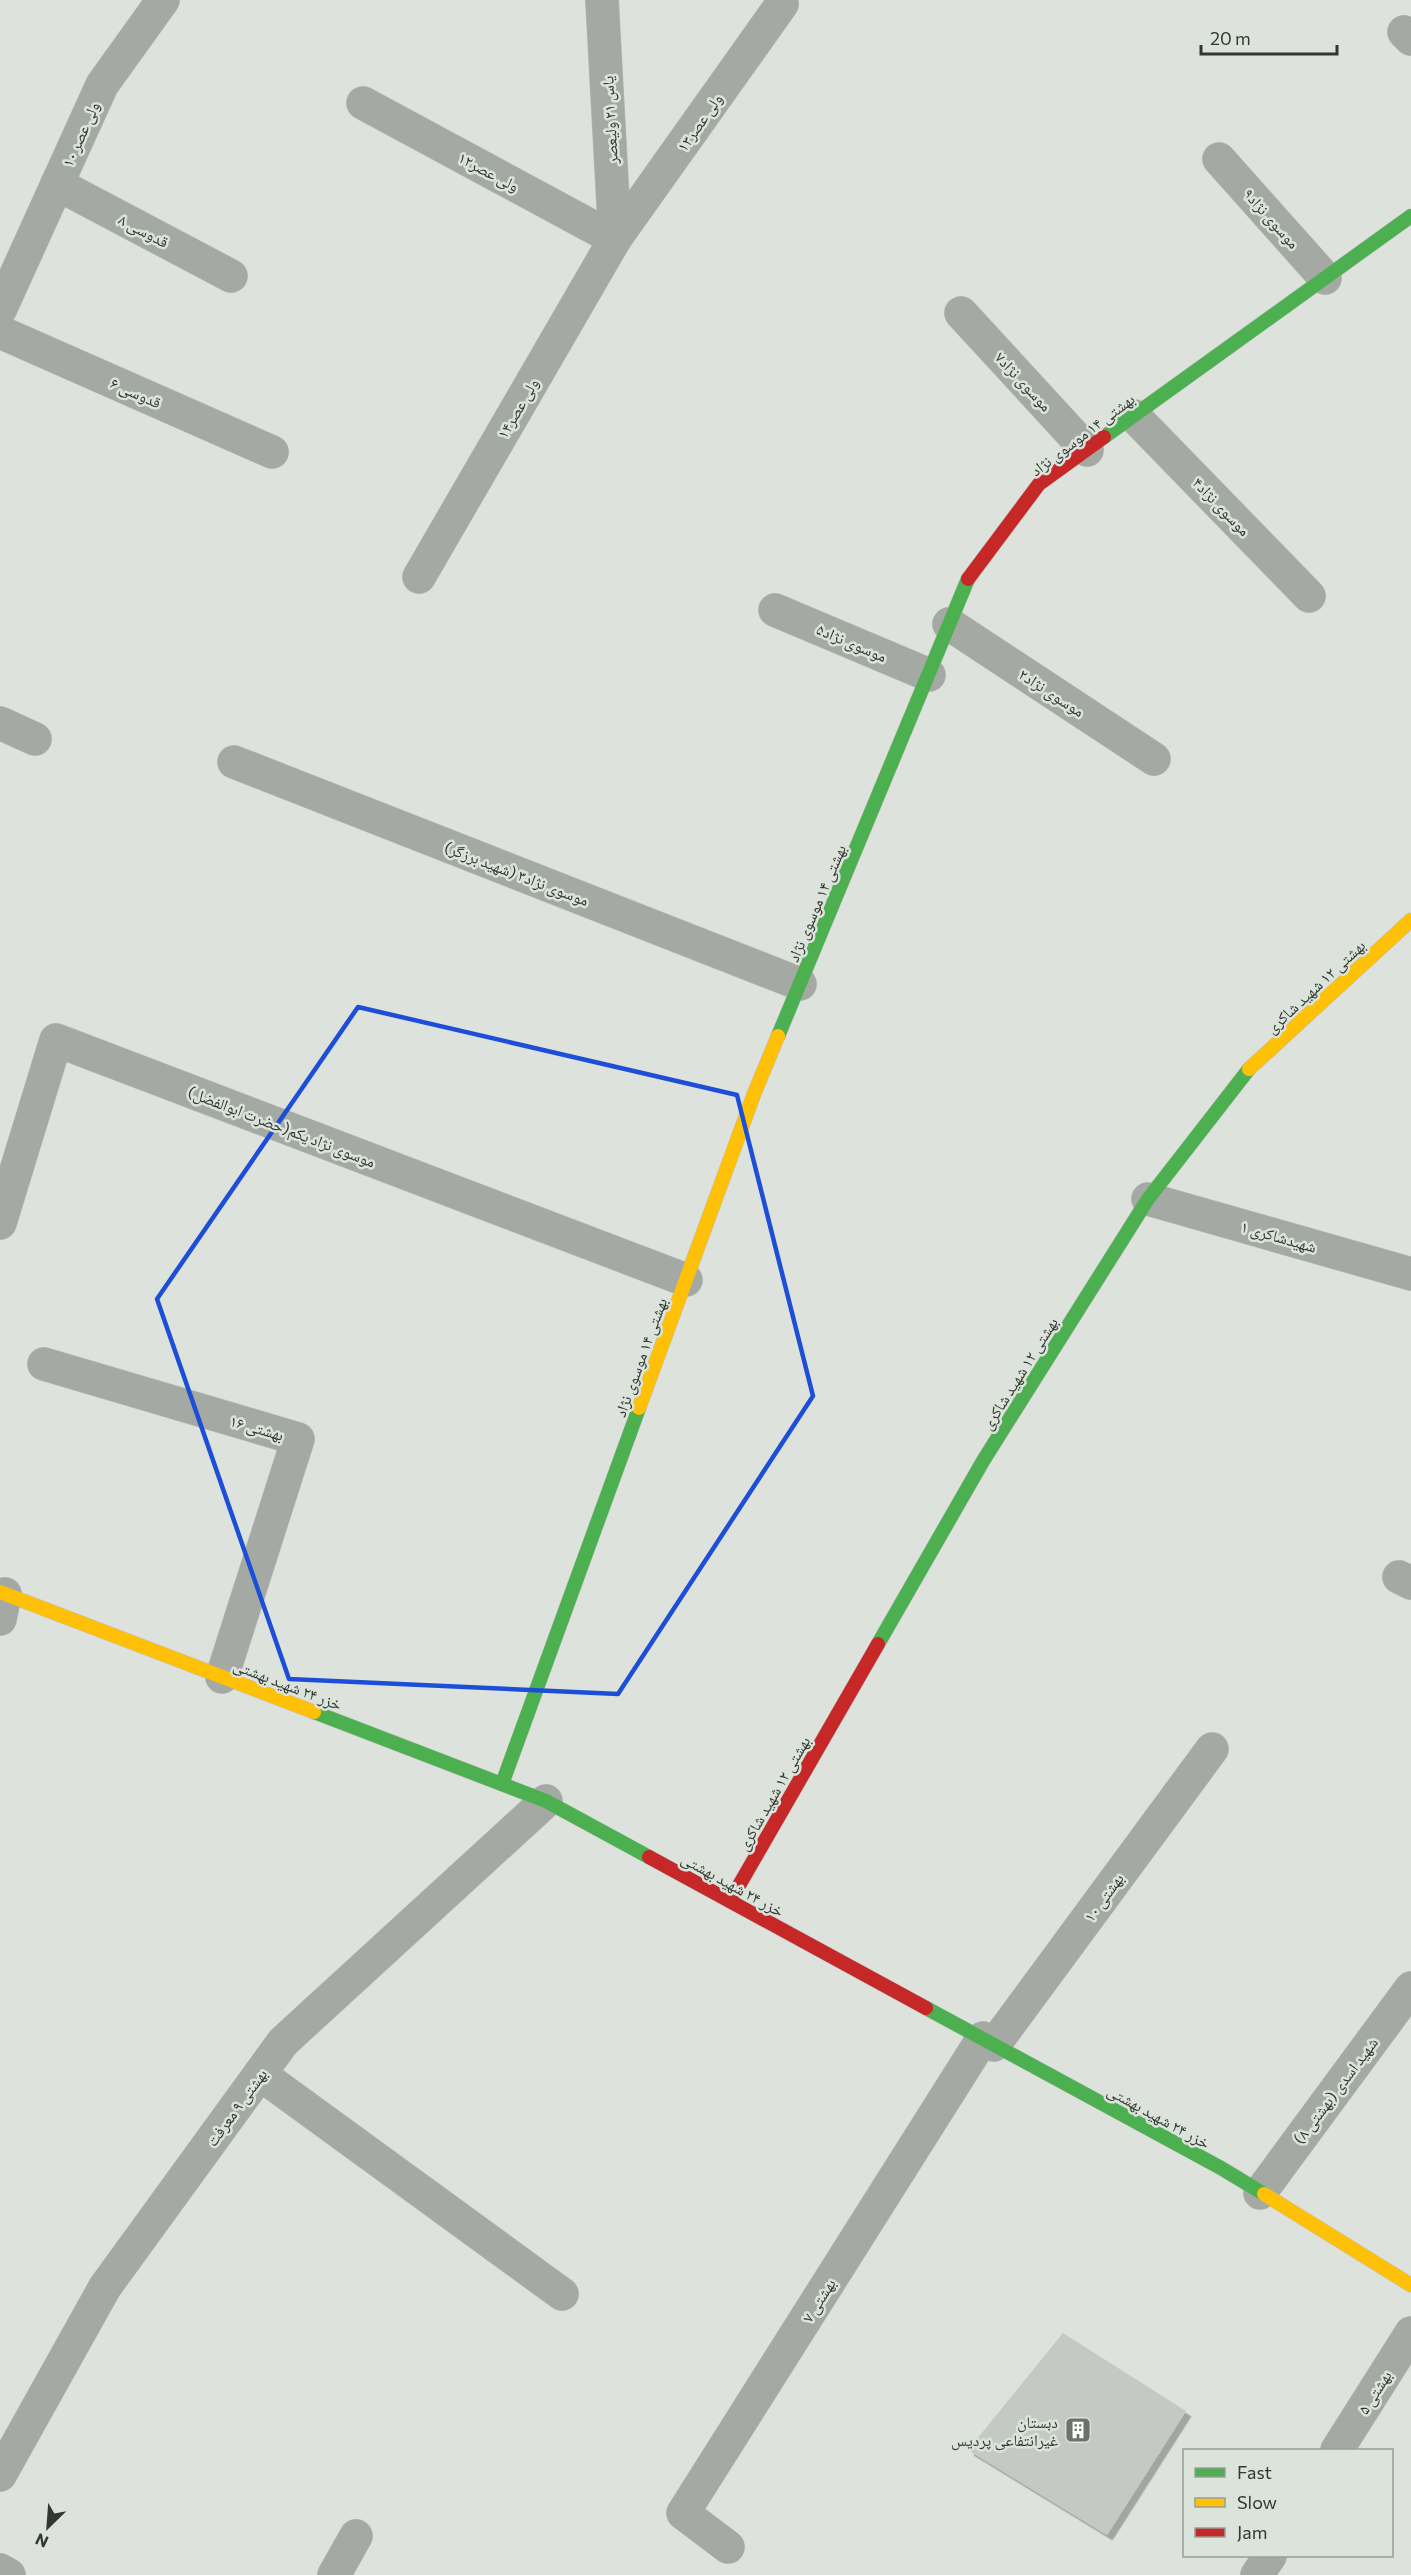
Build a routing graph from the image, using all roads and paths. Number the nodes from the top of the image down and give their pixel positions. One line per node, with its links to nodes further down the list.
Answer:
1 (163, 0): 6 (street, ولی عصر ۱۰)
2 (602, 0): 8 (street, یاس ۲۱ ولیعصر)
3 (782, 4): 8 (street, ولی عصر۱۳)
4 (363, 103): 8 (street, ولی عصر۱۲)
5 (1219, 159): 11 (street, موسوی نژاد۹)
6 (57, 184): 9 (street, ولی عصر ۱۰); 10 (street, قدوسی ۸)
7 (1411, 216): 11 (street, بهشتی ۱۴ موسوی نژاد)
8 (615, 240): 18 (street, ولی عصر۱۴)
9 (7, 267): 12 (street, ولی عصر ۱۰)
10 (231, 276)
11 (1325, 278): 15 (street, بهشتی ۱۴ موسوی نژاد)
12 (0, 310)
13 (961, 313): 16 (street, موسوی نژاد۷)
14 (0, 332): 17 (street, قدوسی ۶)
15 (1134, 416): 16 (street, بهشتی ۱۴ موسوی نژاد); 19 (street, موسوی نژاد۴)
16 (1087, 450): 21 (street, بهشتی ۱۴ موسوی نژاد)
17 (272, 452)
18 (419, 577)
19 (1309, 596)
20 (774, 610): 22 (street, موسوی نژاد۵)
21 (949, 624): 22 (street, بهشتی ۱۴ موسوی نژاد); 25 (street, موسوی نژاد۲)
22 (928, 675): 28 (street, بهشتی ۱۴ موسوی نژاد)
23 (0, 723): 24 (street)
24 (35, 739)
25 (1154, 759)
26 (234, 762): 28 (street, موسوی نژاد۳ (شهید برزگر))
27 (1411, 920): 29 (street, بهشتی ۱۲ شهید شاکری)
28 (800, 984): 32 (street, بهشتی ۱۴ موسوی نژاد)
29 (1148, 1199): 31 (street, شهیدشاکری ۱); 39 (street, بهشتی ۱۲ شهید شاکری)
30 (0, 1223): 32 (street, موسوی نژاد یکم(حضرت ابوالفضل))
31 (1411, 1274)
32 (686, 1280): 37 (street, بهشتی ۱۴ موسوی نژاد)
33 (44, 1364): 35 (street, بهشتی ۱۶)
34 (2, 1602): 35 (street, خزر ۲۴ شهید بهشتی)
35 (222, 1677): 37 (street, خزر ۲۴ شهید بهشتی)
36 (1212, 1749): 41 (street, بهشتی ۱۰)
37 (501, 1784): 38 (street, خزر ۲۴ شهید بهشتی)
38 (546, 1801): 39 (street, خزر ۲۴ شهید بهشتی); 42 (street, بهشتی ۹ معرفت)
39 (730, 1901): 41 (street, خزر ۲۴ شهید بهشتی)
40 (1411, 1988): 43 (street, شهید اسدی (بهشتی ۸))
41 (988, 2042): 43 (street, خزر ۲۴ شهید بهشتی); 50 (street, بهشتی ۷)
42 (260, 2074): 45 (street); 48 (street, بهشتی ۹ معرفت)
43 (1260, 2193): 44 (street, خزر ۲۴ شهید بهشتی)
44 (1411, 2285)
45 (562, 2294)
46 (1411, 2333): 47 (street, بهشتی ۵)
47 (1338, 2449)
48 (0, 2475)
49 (356, 2536): 54 (street)
50 (728, 2547)
51 (1269, 2557): 55 (street)
52 (0, 2570): 53 (street)
53 (9, 2575)
54 (334, 2575)
55 (1257, 2575)

